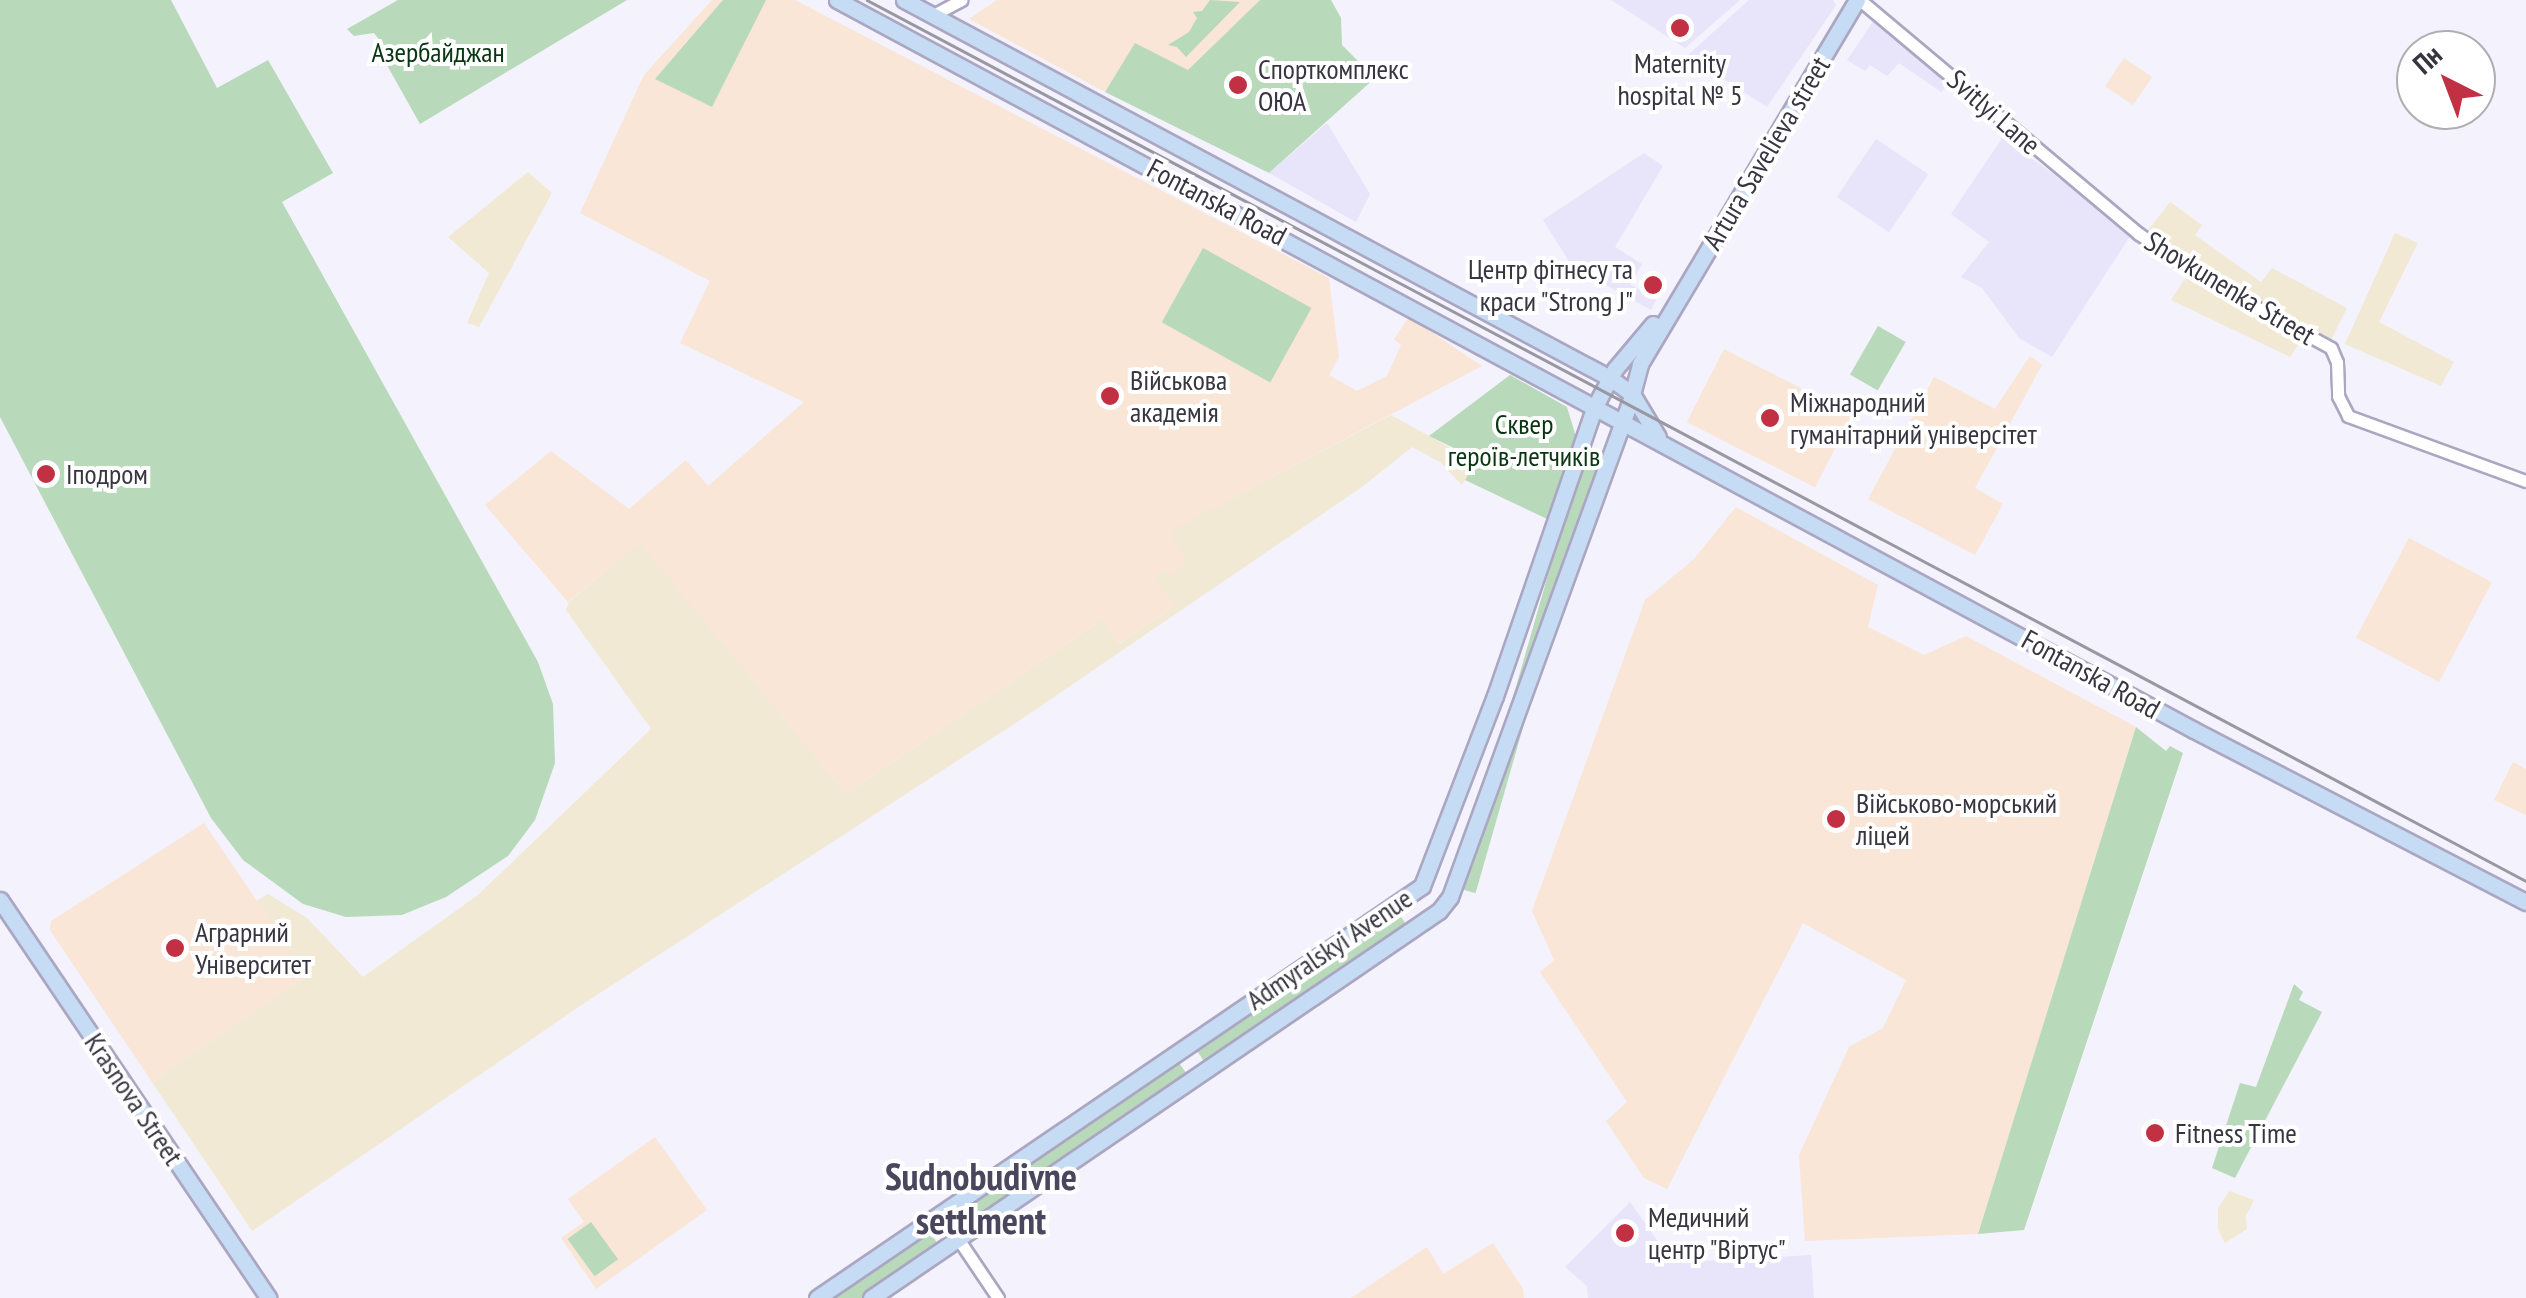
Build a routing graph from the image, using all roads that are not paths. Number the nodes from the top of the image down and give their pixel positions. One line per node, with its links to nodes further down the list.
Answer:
1 (836, 0): 10 (main road, Fontanska Road)
2 (904, 0): 5 (main road, Fontanska Road)
3 (961, 0): 5 (street)
4 (1858, 0): 6 (street, Svitlyi Lane); 7 (main road, Artura Savelieva street)
5 (935, 14): 8 (main road, Fontanska Road)
6 (2127, 224): 17 (street, Shovkunenka Street)
7 (1672, 304): 9 (main road, Artura Savelieva street); 11 (main road, Artura Savelieva street)
8 (1580, 364): 9 (main road, Fontanska Road); 10 (main road)
9 (1610, 378): 11 (main road, Fontanska Road); 12 (main road, Artura Savelieva street)
10 (1563, 392): 12 (main road, Fontanska Road)
11 (1632, 394): 13 (main road, Artura Savelieva street); 15 (main road)
12 (1594, 408): 13 (main road, Fontanska Road); 14 (main road, Admyralskyi Avenue)
13 (1623, 422): 15 (main road, Fontanska Road); 16 (main road, Admyralskyi Avenue)
14 (1584, 436): 16 (main road); 20 (main road, Admyralskyi Avenue)
15 (1660, 440): 19 (main road, Fontanska Road)
16 (1612, 448): 21 (main road, Admyralskyi Avenue)
17 (2526, 481)
18 (0, 900): 22 (main road, Krasnova Street)
19 (2526, 902)
20 (940, 1212): 21 (street); 23 (main road, Admyralskyi Avenue)
21 (958, 1238): 24 (main road, Admyralskyi Avenue); 25 (street)
22 (268, 1298)
23 (817, 1298)
24 (871, 1298)
25 (998, 1298)

